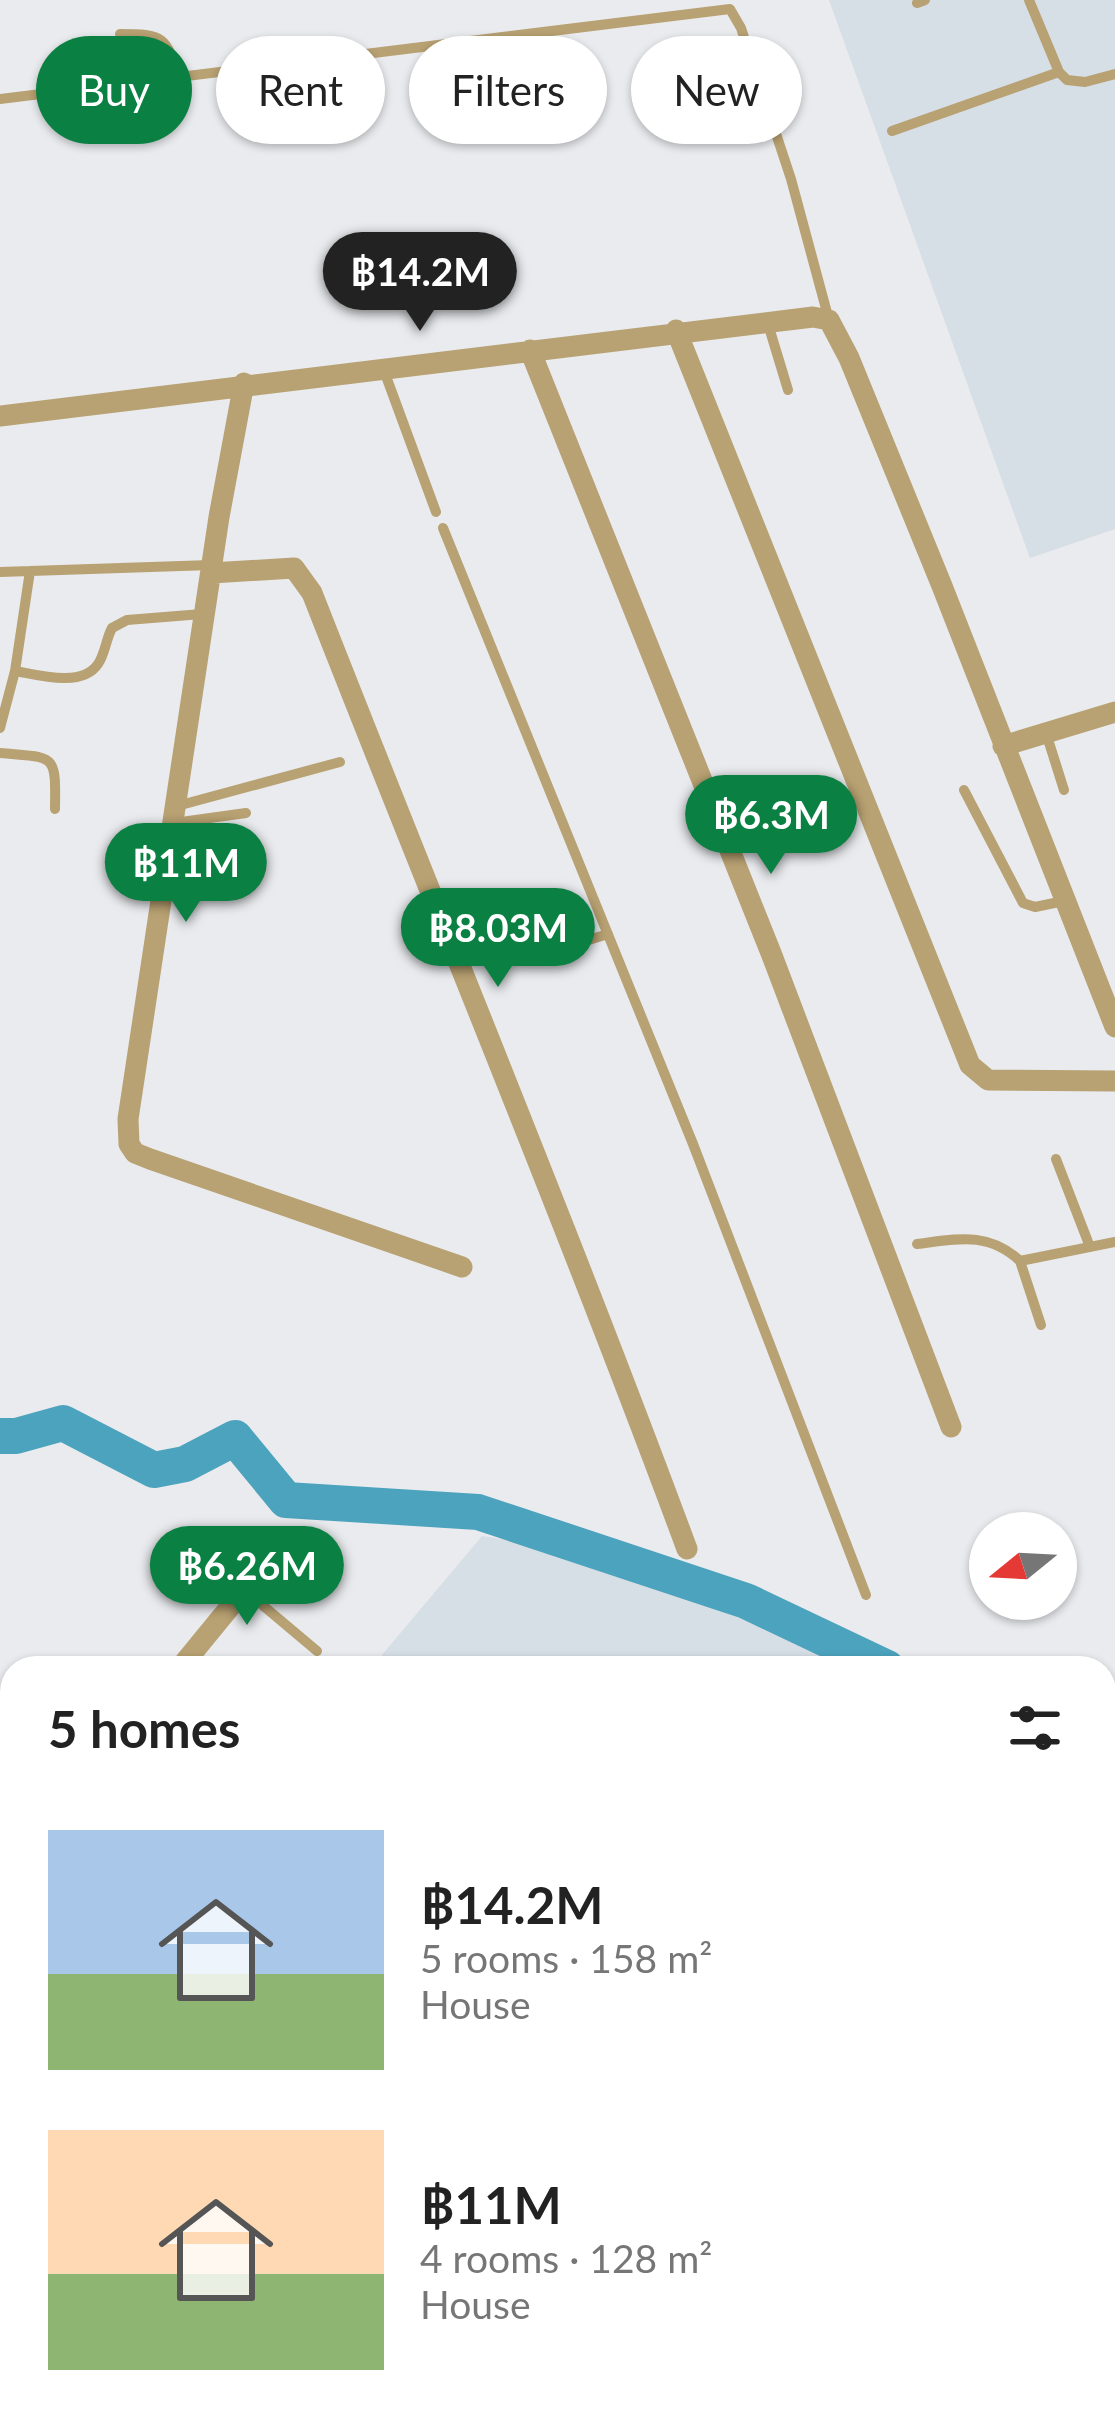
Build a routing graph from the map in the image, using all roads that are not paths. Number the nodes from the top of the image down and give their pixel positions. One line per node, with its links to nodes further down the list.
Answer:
1 (1029, 0): 4 (lane)
2 (120, 34): 3 (lane)
3 (155, 36)
4 (1059, 72): 5 (lane); 9 (lane)
5 (1115, 74)
6 (192, 76): 10 (lane)
7 (36, 95): 8 (lane)
8 (0, 99)
9 (892, 131)
10 (829, 320): 11 (street); 28 (street)
11 (767, 322): 12 (street); 16 (lane)
12 (676, 331): 13 (street); 40 (street)
13 (530, 350): 14 (street); 48 (street)
14 (383, 367): 15 (street); 18 (lane)
15 (244, 383): 17 (street); 20 (street)
16 (788, 390)
17 (0, 416)
18 (436, 512)
19 (443, 528): 37 (lane)
20 (211, 569): 21 (lane); 23 (street); 49 (street)
21 (30, 571): 22 (lane); 24 (lane)
22 (0, 572)
23 (205, 613): 24 (lane); 35 (street)
24 (15, 671): 26 (lane)
25 (1115, 712): 27 (street)
26 (0, 728)
27 (1046, 733): 28 (street); 32 (lane)
28 (1003, 746): 36 (street)
29 (0, 754): 33 (lane)
30 (340, 763): 35 (lane)
31 (964, 790): 36 (lane)
32 (1064, 790)
33 (55, 809)
34 (246, 813): 35 (lane)
35 (176, 814): 46 (street)
36 (1064, 901): 39 (street)
37 (608, 934): 38 (lane); 52 (lane)
38 (556, 950)
39 (1115, 1027)
40 (1115, 1082)
41 (1056, 1159): 44 (lane)
42 (1115, 1242): 44 (lane)
43 (917, 1244): 45 (lane)
44 (1090, 1247): 45 (lane)
45 (1020, 1261): 47 (lane)
46 (463, 1268)
47 (1041, 1325)
48 (951, 1427)
49 (687, 1549)
50 (312, 1571): 51 (street)
51 (242, 1588): 53 (lane); 54 (street)
52 (866, 1595)
53 (317, 1652)
54 (189, 1656)

